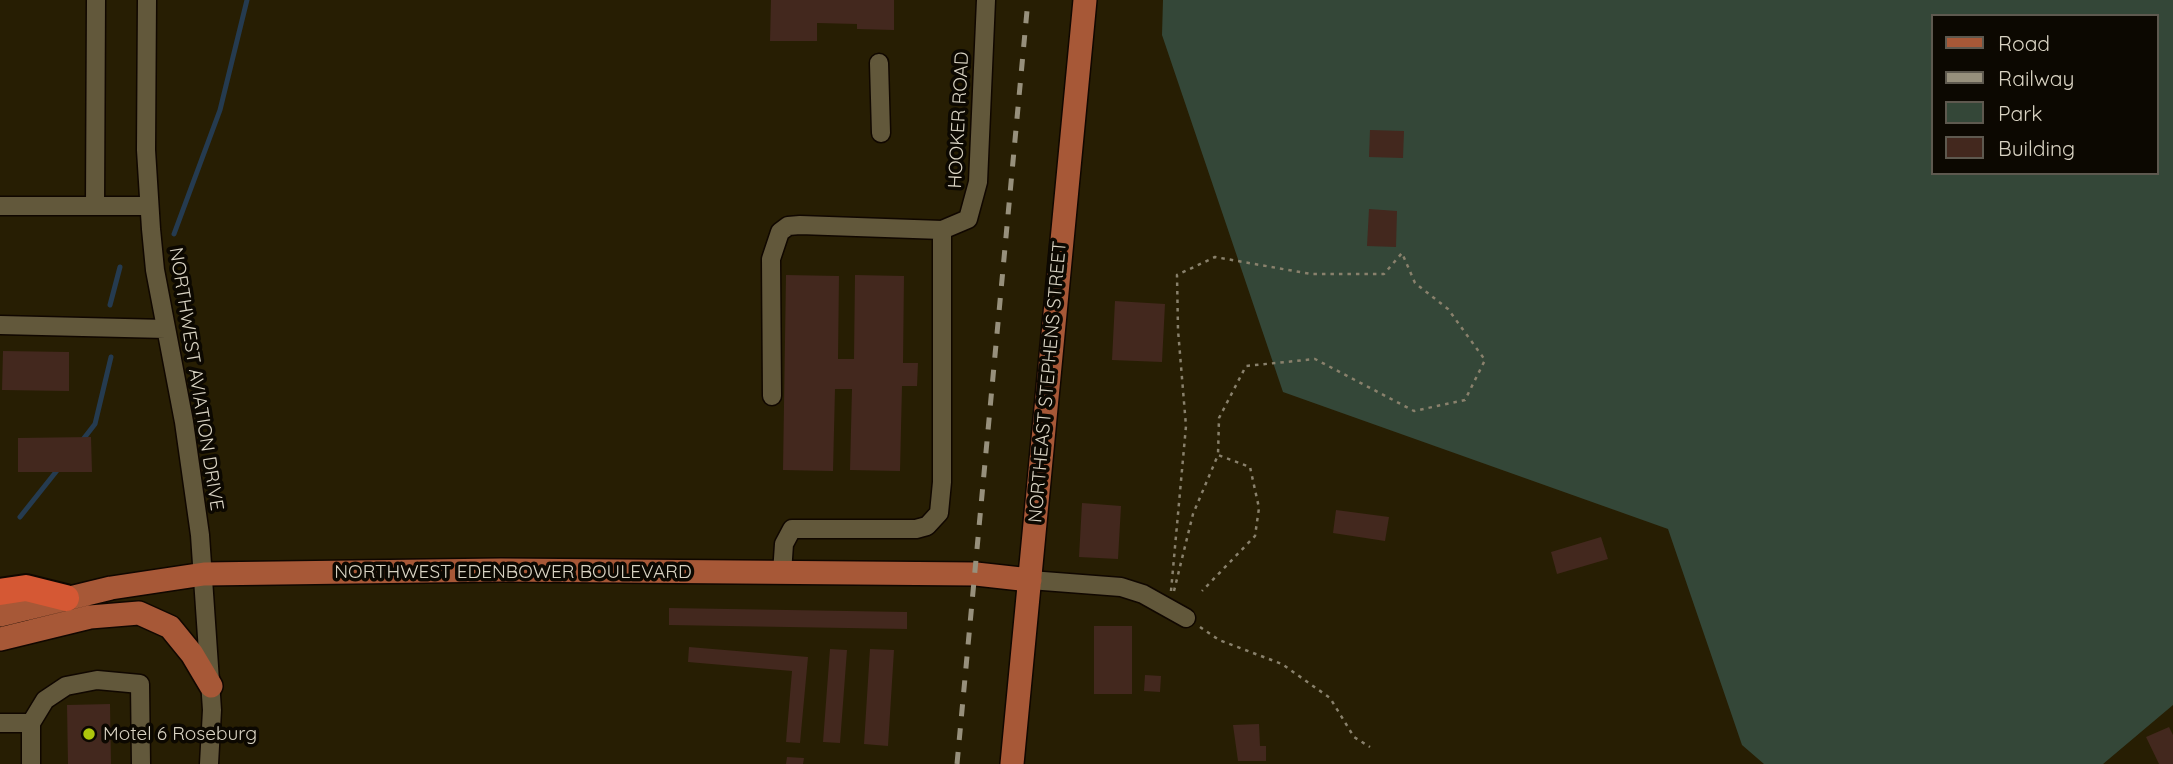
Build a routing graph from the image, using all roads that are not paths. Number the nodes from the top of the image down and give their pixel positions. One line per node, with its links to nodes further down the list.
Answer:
1 (96, 0): 8 (street)
2 (147, 0): 9 (street, NORTHWEST AVIATION DRIVE)
3 (986, 0): 10 (street, HOOKER ROAD)
4 (1085, 0): 16 (main road, NORTHEAST STEPHENS STREET)
5 (879, 63): 6 (street)
6 (881, 133)
7 (0, 206): 8 (street)
8 (95, 206): 9 (street)
9 (149, 206): 12 (street, NORTHWEST AVIATION DRIVE)
10 (942, 230): 13 (street); 14 (street)
11 (0, 325): 12 (street)
12 (166, 329): 15 (street, NORTHWEST AVIATION DRIVE)
13 (772, 396)
14 (782, 573): 15 (main road, NORTHWEST EDENBOWER BOULEVARD); 16 (main road, NORTHWEST EDENBOWER BOULEVARD)
15 (204, 574): 18 (main road, NORTHWEST EDENBOWER BOULEVARD); 22 (street, NORTHWEST AVIATION DRIVE)
16 (1030, 580): 20 (street); 28 (main road, NORTHEAST STEPHENS STREET)
17 (0, 592): 18 (highway)
18 (66, 597): 19 (main road, NORTHWEST EDENBOWER BOULEVARD)
19 (0, 615)
20 (1186, 618)
21 (0, 639): 22 (main road)
22 (211, 686): 27 (street, NORTHWEST AVIATION DRIVE)
23 (0, 723): 24 (street)
24 (31, 723): 25 (street); 26 (street)
25 (31, 764)
26 (141, 764)
27 (209, 764)
28 (1012, 764)

